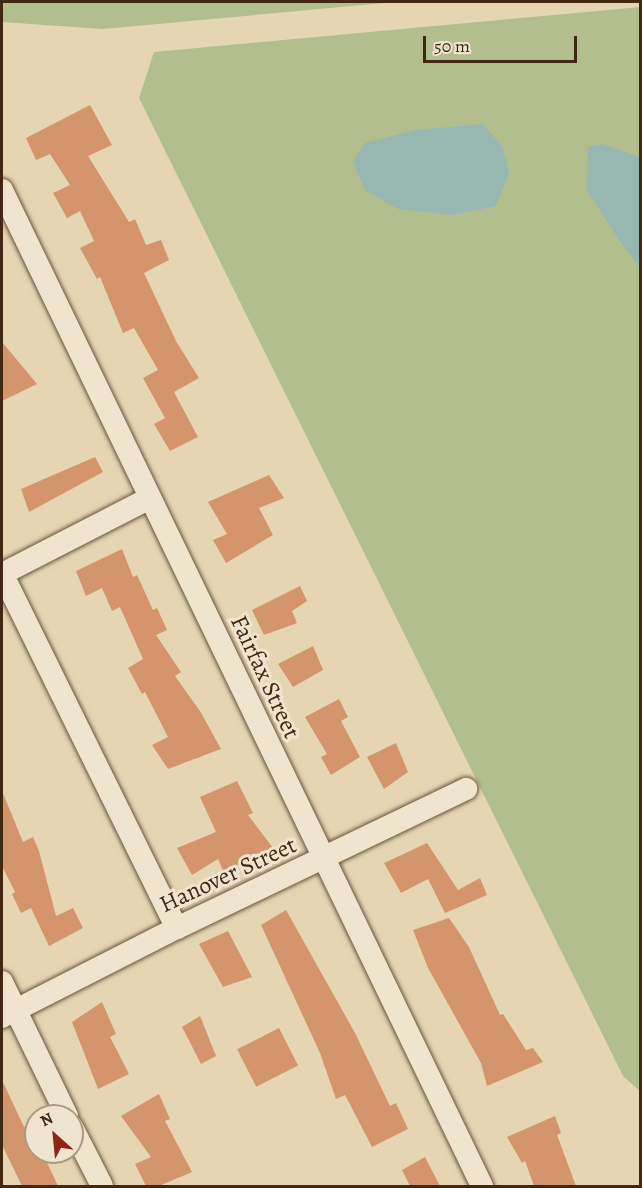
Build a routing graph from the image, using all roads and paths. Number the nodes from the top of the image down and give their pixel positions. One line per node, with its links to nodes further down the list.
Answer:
1 (2, 190): 2 (street, Fairfax Street)
2 (150, 498): 3 (street); 5 (street, Fairfax Street)
3 (2, 574): 6 (street)
4 (466, 789): 5 (street, Hanover Street)
5 (322, 860): 6 (street, Hanover Street); 12 (street, Fairfax Street)
6 (177, 928): 8 (street, Hanover Street)
7 (2, 982): 8 (street)
8 (8, 1014): 9 (street)
9 (60, 1104)
10 (84, 1151): 11 (street)
11 (102, 1186)
12 (482, 1186)

